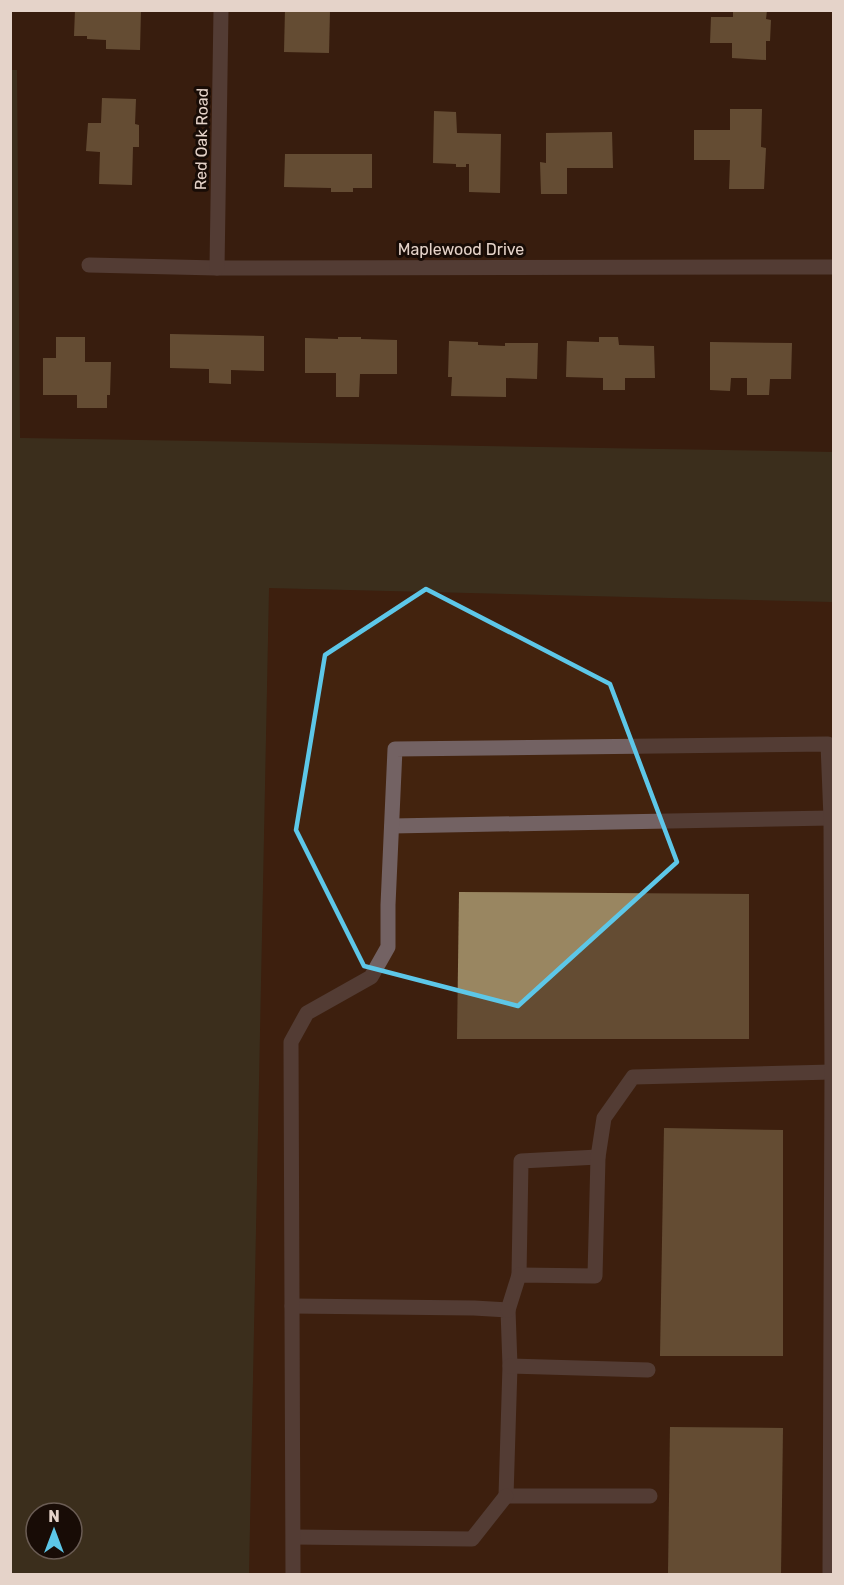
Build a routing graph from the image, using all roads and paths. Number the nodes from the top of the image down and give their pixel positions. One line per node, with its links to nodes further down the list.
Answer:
1 (221, 10): 4 (street, Red Oak Road)
2 (89, 265): 4 (street, Maplewood Drive)
3 (834, 267): 4 (street, Maplewood Drive)
4 (217, 268)
5 (831, 818): 6 (street); 6 (street); 7 (street)
6 (392, 826): 10 (street)
7 (832, 1072): 8 (street); 18 (street)
8 (598, 1157): 9 (street); 9 (street)
9 (519, 1275): 11 (street)
10 (292, 1306): 11 (street); 16 (street)
11 (508, 1310): 12 (street)
12 (510, 1366): 13 (street); 14 (street)
13 (648, 1370)
14 (506, 1496): 15 (street); 16 (street)
15 (650, 1496)
16 (294, 1537): 17 (street)
17 (294, 1575)
18 (830, 1575)

